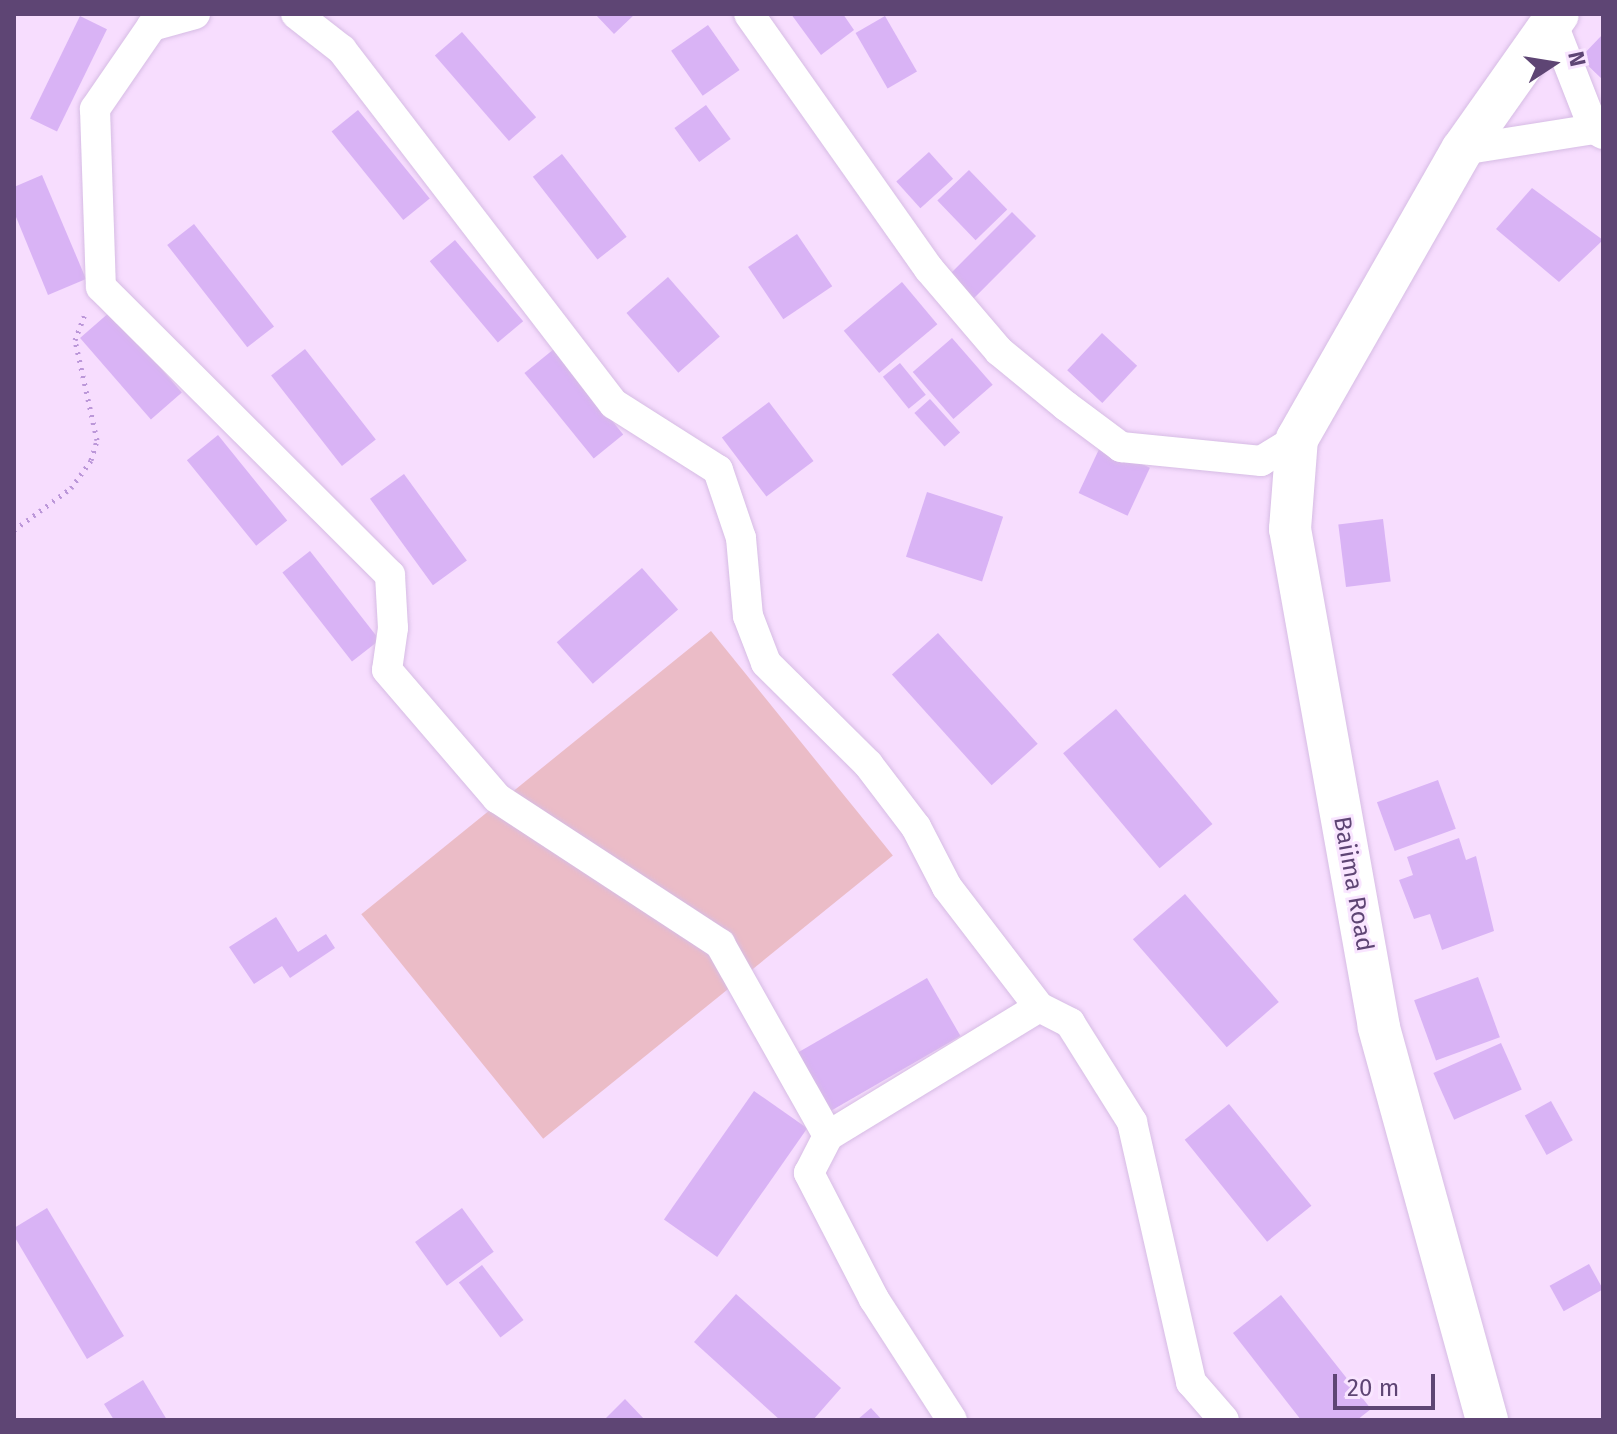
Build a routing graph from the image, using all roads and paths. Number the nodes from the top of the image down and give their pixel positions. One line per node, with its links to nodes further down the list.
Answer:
1 (195, 14): 7 (street)
2 (296, 14): 10 (street)
3 (749, 14): 8 (street)
4 (1555, 18): 5 (street); 6 (street, Baiima Road)
5 (1598, 132): 6 (street)
6 (1462, 150): 8 (street, Baiima Road)
7 (101, 287): 9 (path); 11 (street)
8 (1297, 439): 14 (street, Baiima Road)
9 (14, 530)
10 (1039, 1007): 11 (street); 13 (street)
11 (828, 1136): 12 (street)
12 (952, 1420)
13 (1224, 1420)
14 (1487, 1420)

